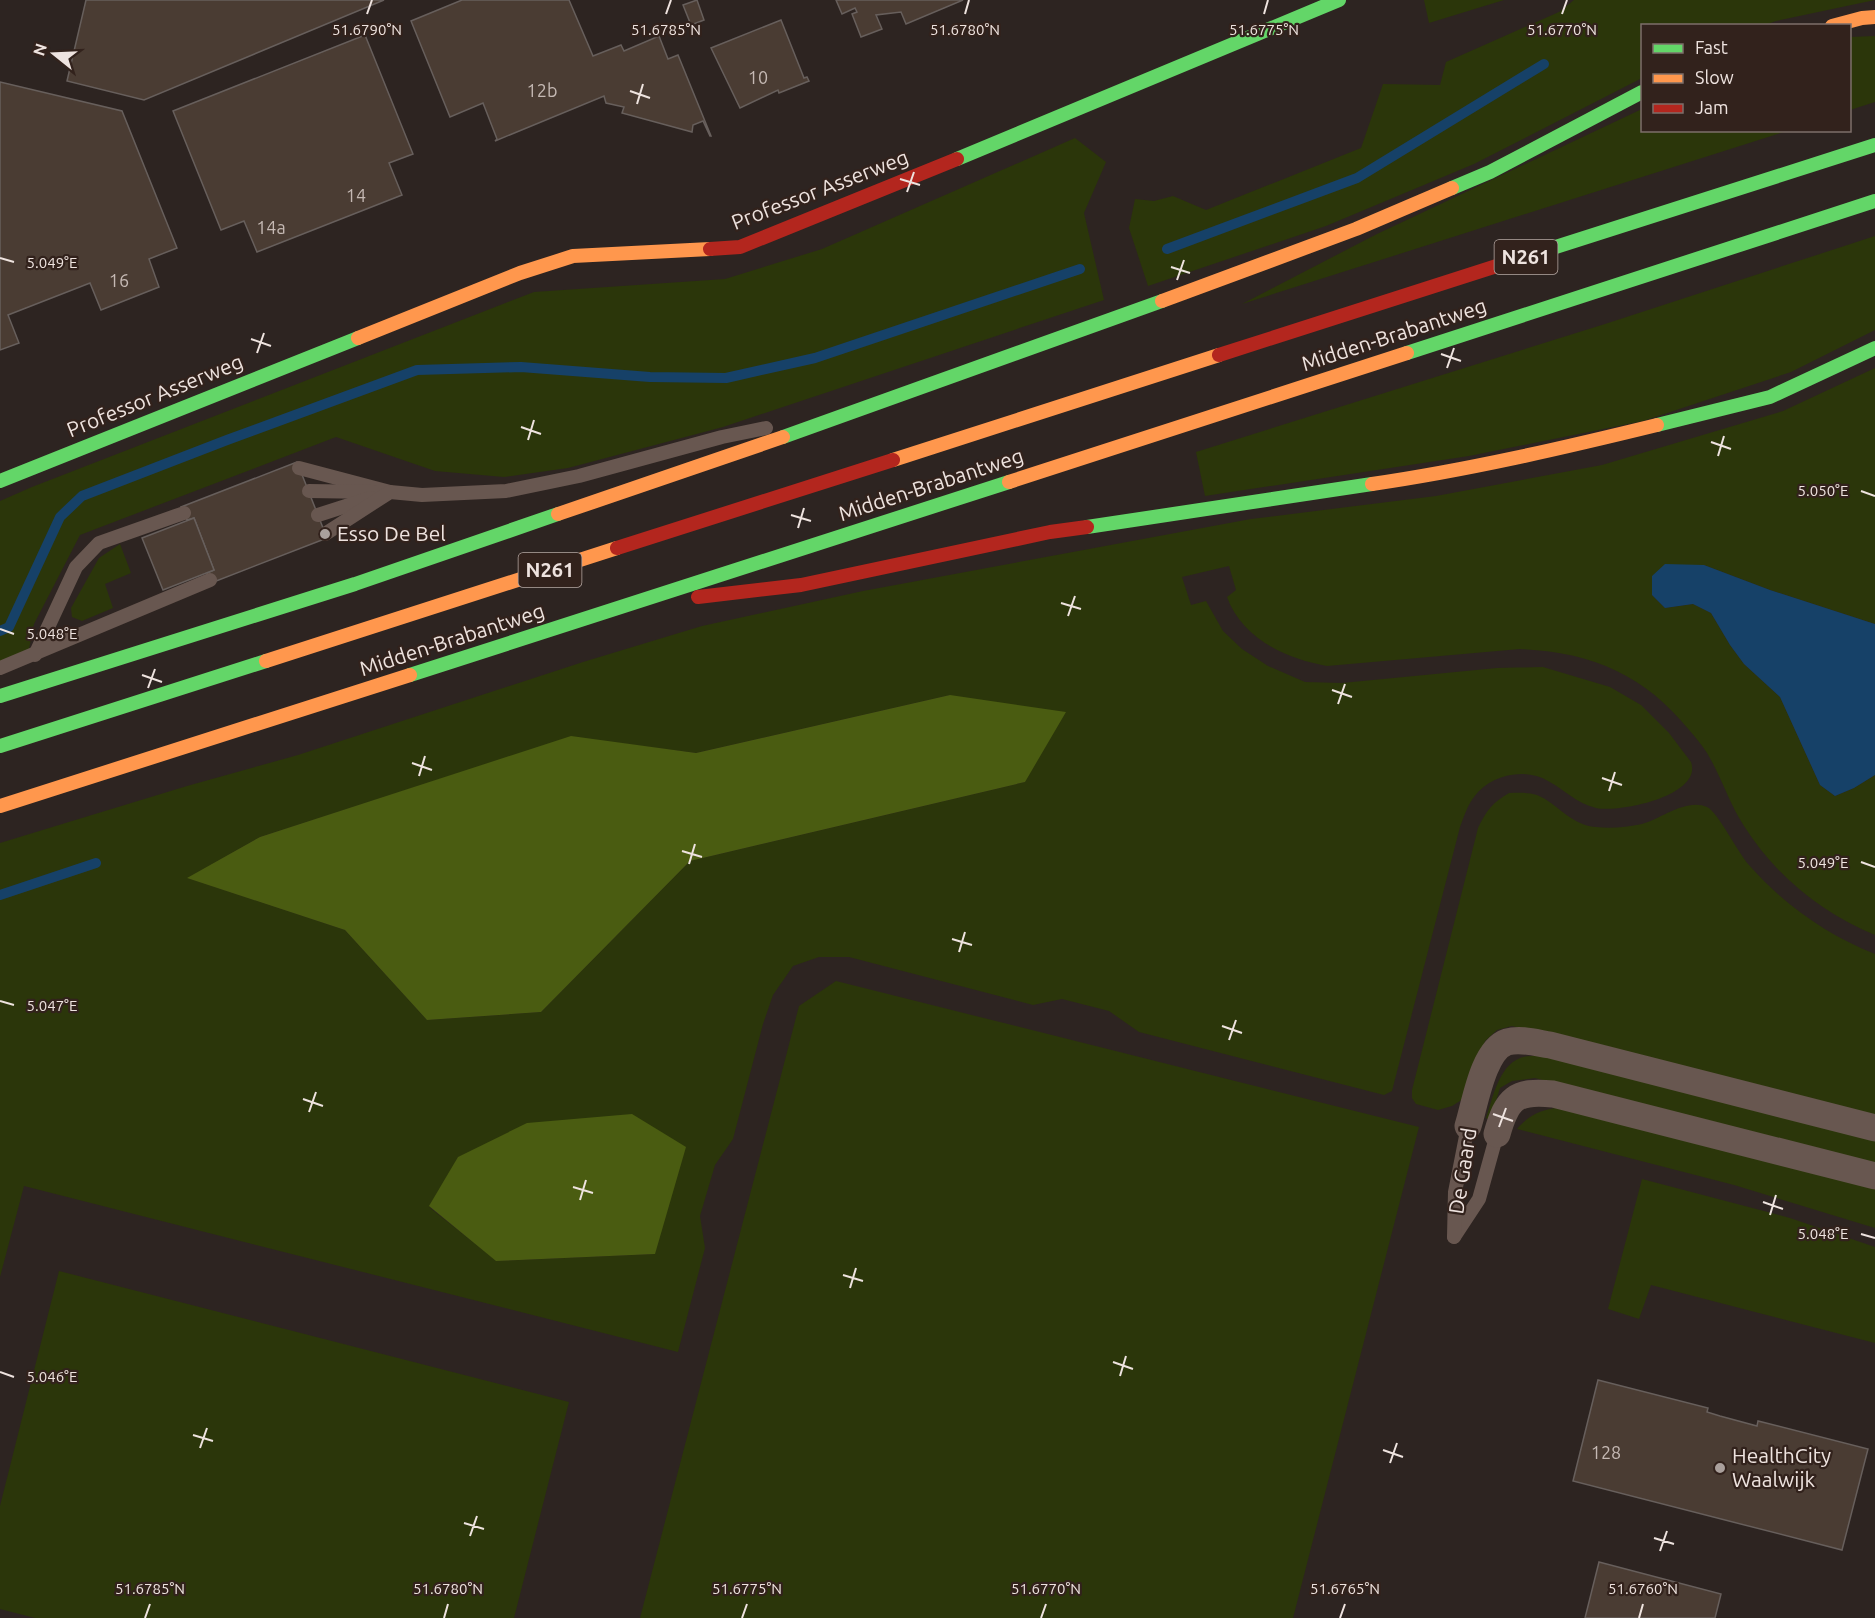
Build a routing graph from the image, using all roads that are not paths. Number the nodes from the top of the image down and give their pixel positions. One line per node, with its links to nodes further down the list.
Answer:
1 (1339, 0): 10 (main road, Professor Asserweg)
2 (1875, 17): 3 (main road)
3 (1840, 24)
4 (1641, 93): 8 (main road, N261)
5 (1875, 145): 21 (main road, Midden-Brabantweg / N261)
6 (1875, 201): 17 (main road, Midden-Brabantweg / N261)
7 (1875, 348): 17 (main road, N261)
8 (873, 406): 12 (lane, N261); 20 (main road, N261)
9 (299, 468): 12 (lane, N261)
10 (0, 480)
11 (309, 491): 12 (lane, N261)
12 (390, 492): 14 (lane, N261); 15 (lane)
13 (184, 513): 18 (lane)
14 (318, 515)
15 (325, 534)
16 (210, 580): 18 (lane)
17 (626, 606): 22 (main road, Midden-Brabantweg / N261)
18 (35, 655): 19 (lane)
19 (0, 668)
20 (0, 696)
21 (0, 746)
22 (0, 806)
23 (1468, 1126): 24 (street, De Gaard); 25 (lane, De Gaard)
24 (1875, 1128)
25 (1497, 1134): 26 (street, De Gaard)
26 (1875, 1176)

